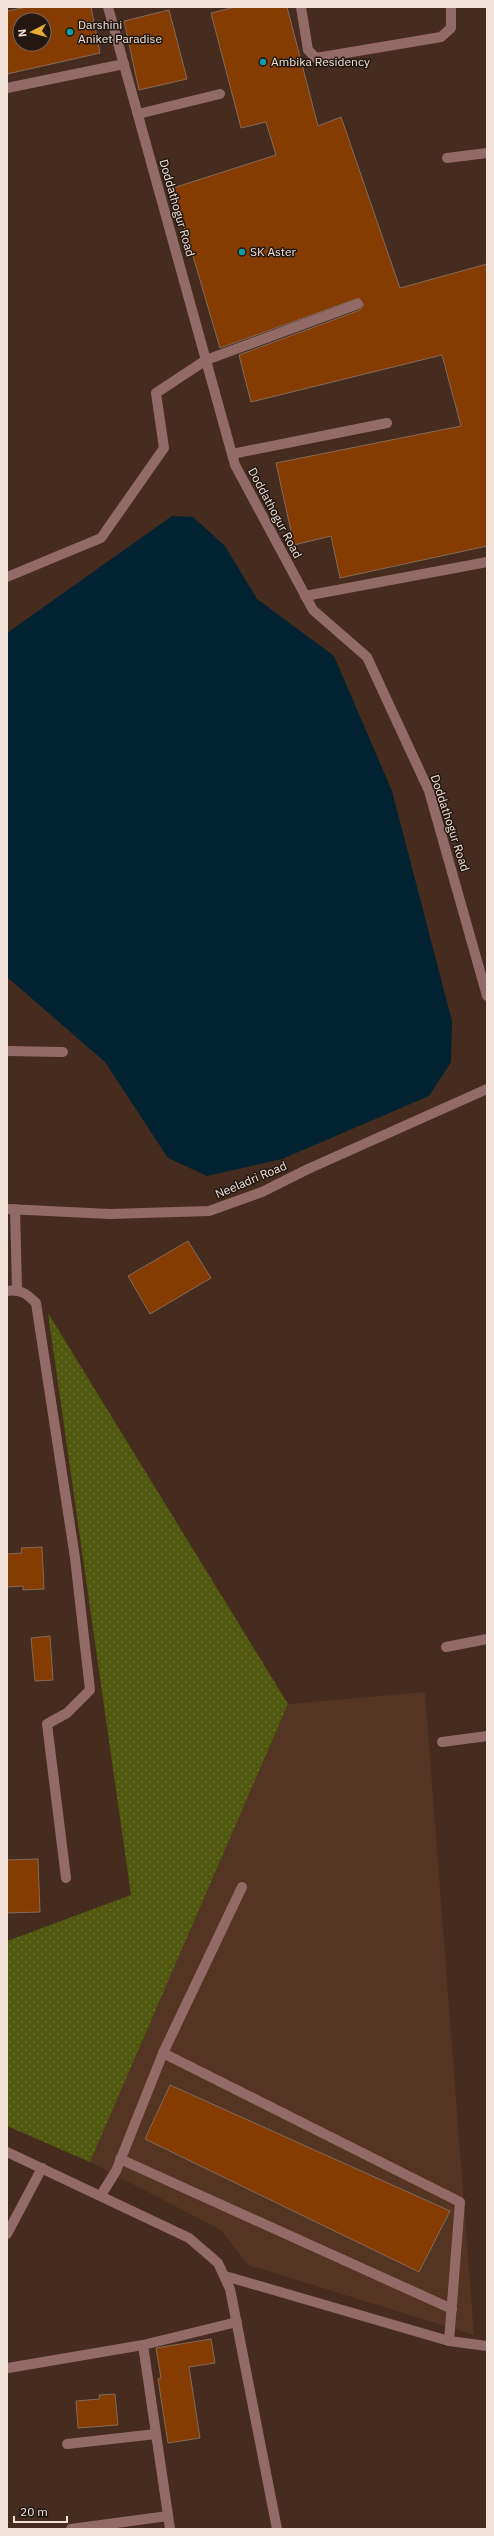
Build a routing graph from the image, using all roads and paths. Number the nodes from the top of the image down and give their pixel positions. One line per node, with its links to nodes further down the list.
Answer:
1 (108, 7): 4 (street, Doddathogur Road)
2 (301, 7): 3 (street)
3 (451, 7)
4 (124, 64): 5 (street); 7 (street, Doddathogur Road)
5 (7, 88)
6 (220, 94): 7 (street)
7 (138, 114): 11 (street, Doddathogur Road)
8 (487, 153): 9 (street)
9 (447, 158)
10 (358, 304): 11 (street)
11 (206, 360): 13 (street, Doddathogur Road); 15 (street)
12 (387, 423): 13 (street)
13 (232, 454): 16 (street, Doddathogur Road)
14 (487, 562): 16 (street)
15 (7, 577)
16 (305, 596): 17 (street, Doddathogur Road)
17 (487, 996)
18 (7, 1051): 19 (street)
19 (63, 1052)
20 (487, 1089): 21 (street, Neeladri Road)
21 (11, 1209): 22 (street)
22 (17, 1289): 23 (street); 28 (street)
23 (7, 1291)
24 (487, 1639): 25 (street)
25 (446, 1647)
26 (487, 1736): 27 (street)
27 (442, 1742)
28 (66, 1878)
29 (242, 1887): 30 (street)
30 (163, 2053): 32 (street); 37 (street)
31 (7, 2152): 33 (street)
32 (120, 2159): 34 (street); 37 (street)
33 (42, 2168): 34 (street); 35 (street)
34 (101, 2195): 36 (street)
35 (7, 2234)
36 (225, 2276): 38 (street); 39 (street)
37 (452, 2309): 39 (street)
38 (237, 2322): 40 (street); 48 (street)
39 (449, 2341): 41 (street)
40 (143, 2345): 42 (street); 43 (street)
41 (487, 2346)
42 (8, 2368)
43 (156, 2434): 44 (street); 45 (street)
44 (67, 2444)
45 (168, 2516): 46 (street); 47 (street)
46 (71, 2529)
47 (170, 2529)
48 (277, 2529)

